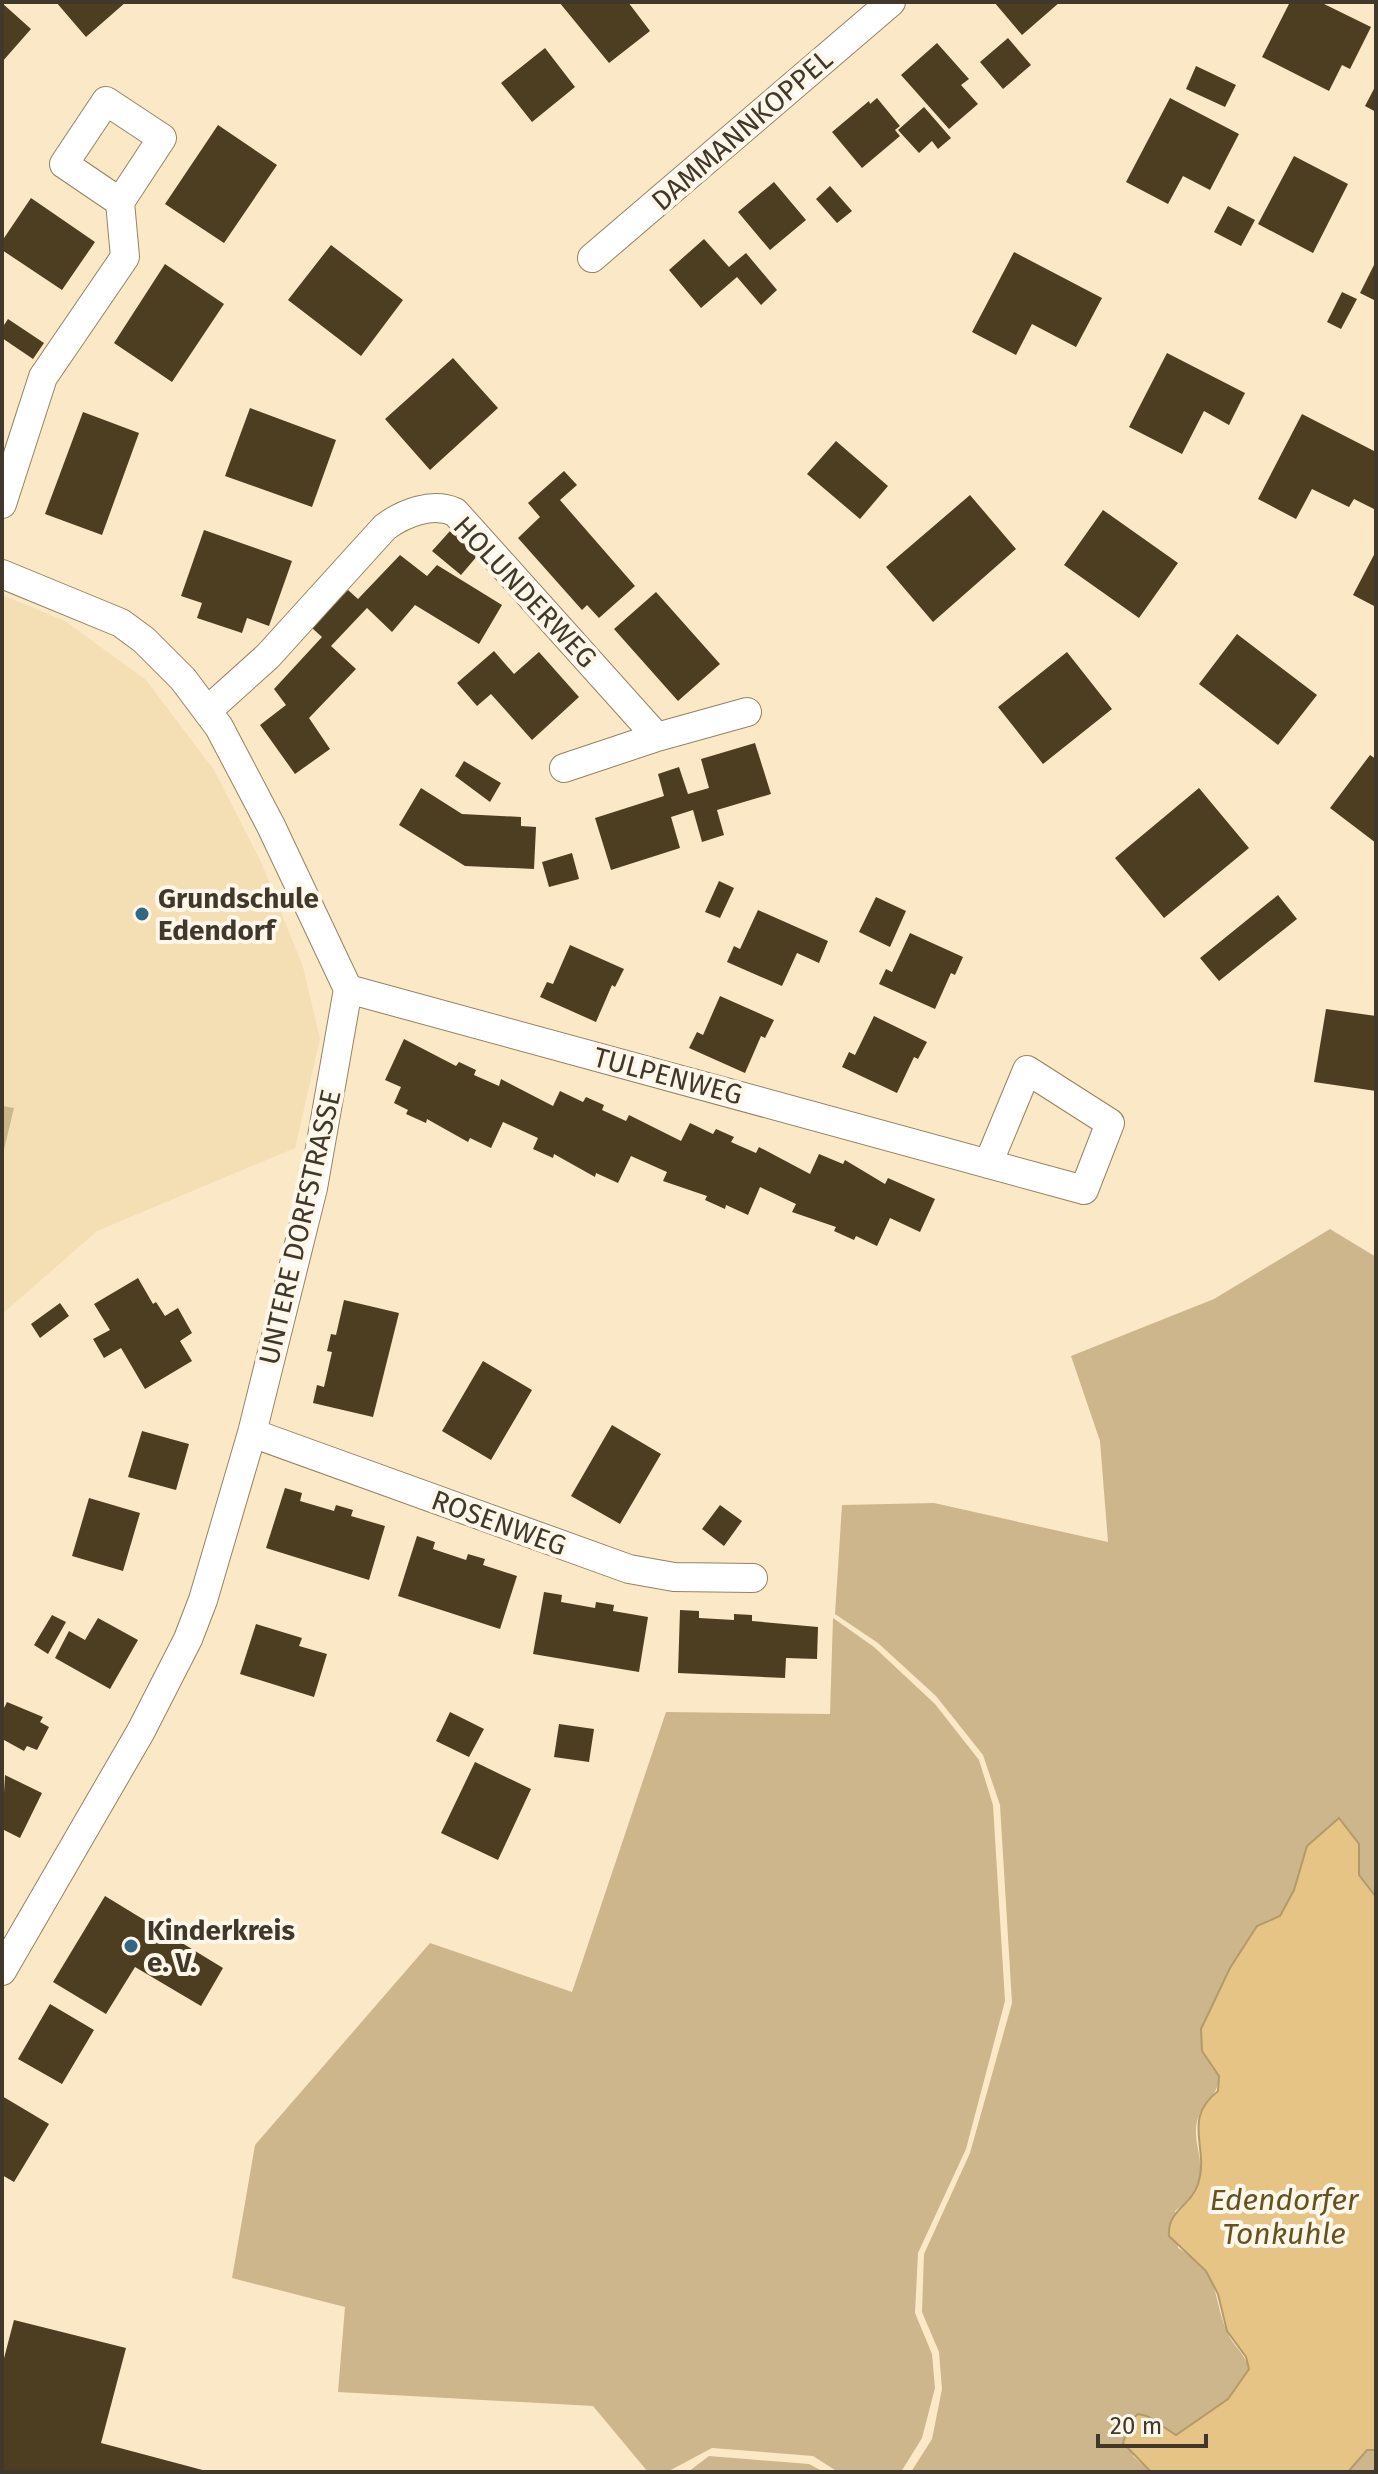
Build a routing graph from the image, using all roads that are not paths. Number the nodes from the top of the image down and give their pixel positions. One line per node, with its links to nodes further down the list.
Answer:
1 (891, 2): 3 (street, DAMMANNKOPPEL)
2 (120, 202): 4 (street)
3 (592, 258)
4 (2, 504)
5 (2, 574): 6 (street)
6 (207, 711): 8 (street, HOLUNDERWEG); 10 (street)
7 (747, 712): 8 (street)
8 (657, 737): 9 (street)
9 (564, 768)
10 (348, 989): 11 (street, TULPENWEG); 12 (street, UNTERE DORFSTRASSE)
11 (988, 1164): 11 (street, TULPENWEG)
12 (252, 1433): 13 (street, ROSENWEG); 14 (street, UNTERE DORFSTRASSE)
13 (753, 1578)
14 (2, 1971)

